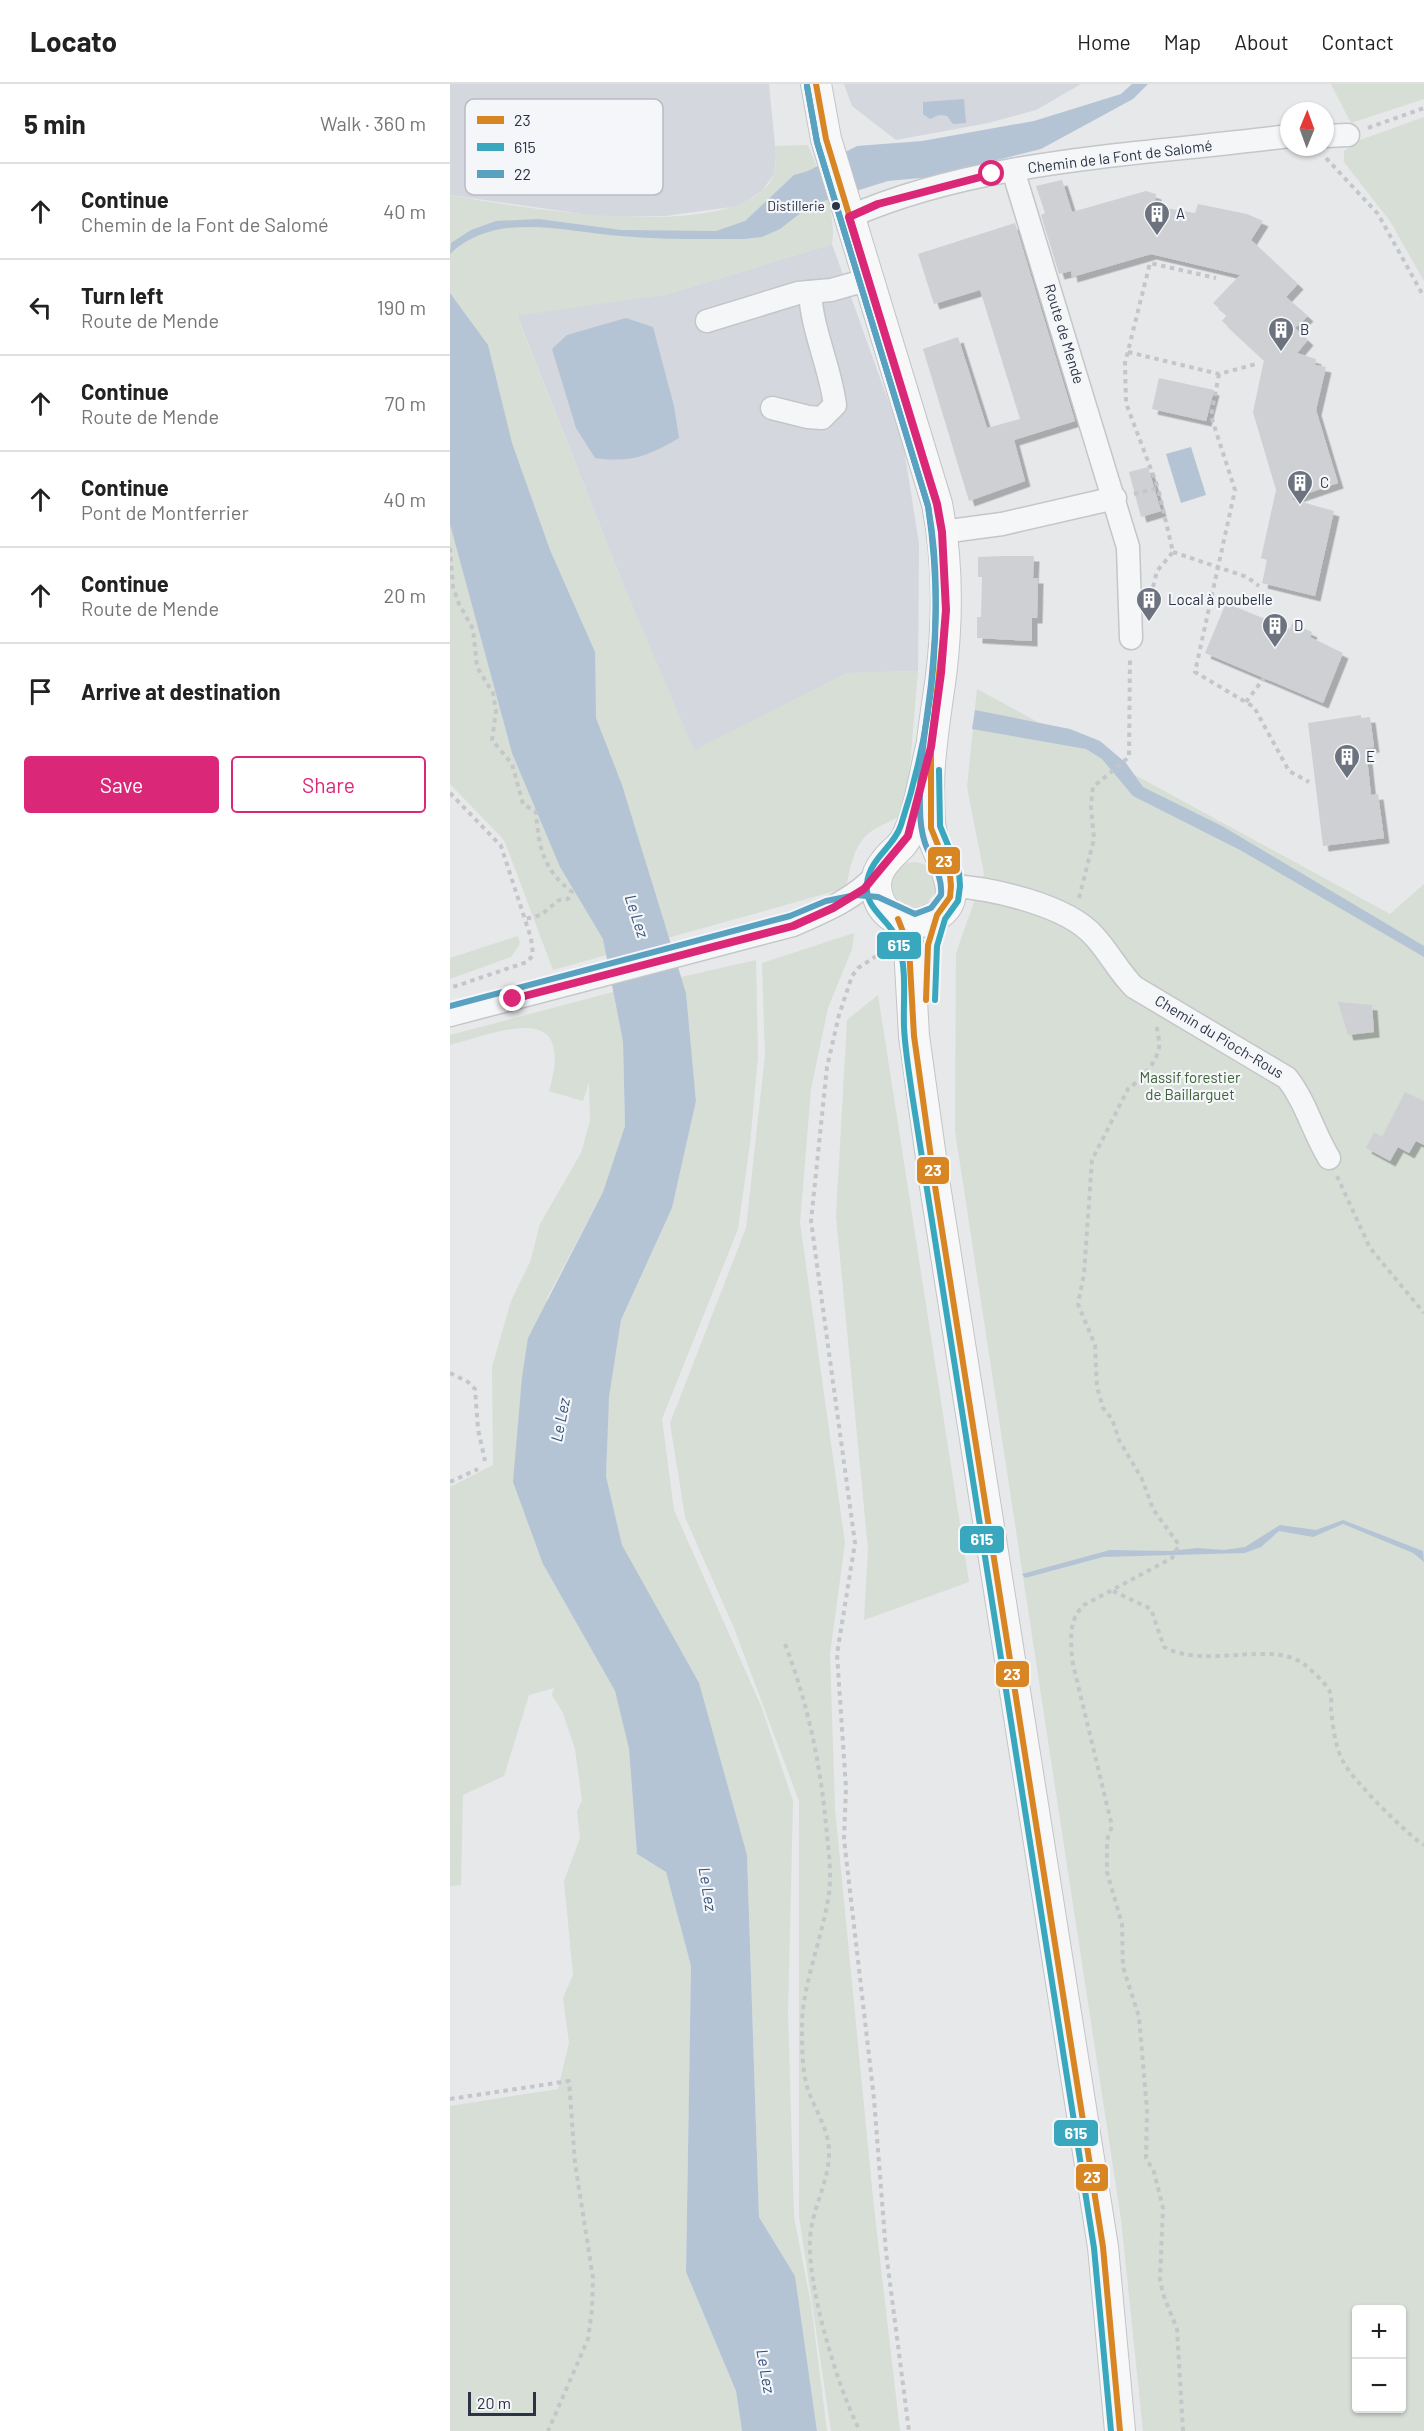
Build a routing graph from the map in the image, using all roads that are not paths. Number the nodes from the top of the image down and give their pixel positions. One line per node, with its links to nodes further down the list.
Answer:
1 (816, 84): 6 (main road)
2 (1348, 135): 4 (street)
3 (1280, 137): 5 (street, Chemin de la Font de Salomé)
4 (1334, 140)
5 (1013, 171): 6 (street, Chemin de la Font de Salomé); 11 (street, Route de Mende)
6 (849, 217): 7 (main road)
7 (870, 279): 8 (street); 12 (main road)
8 (810, 292): 9 (street); 10 (street)
9 (707, 321)
10 (772, 408)
11 (1125, 496): 12 (street); 13 (street, Route de Mende)
12 (942, 532): 14 (main road)
13 (1131, 639)
14 (931, 747): 15 (main road); 16 (main road)
15 (886, 863): 17 (street); 18 (main road)
16 (949, 876): 19 (main road); 22 (street, Chemin du Pioch-Rous)
17 (833, 908): 18 (street); 20 (street)
18 (890, 912): 19 (main road); 21 (main road)
19 (937, 915): 21 (main road)
20 (450, 1015)
21 (929, 1144): 23 (main road)
22 (1329, 1158)
23 (1120, 2431)

